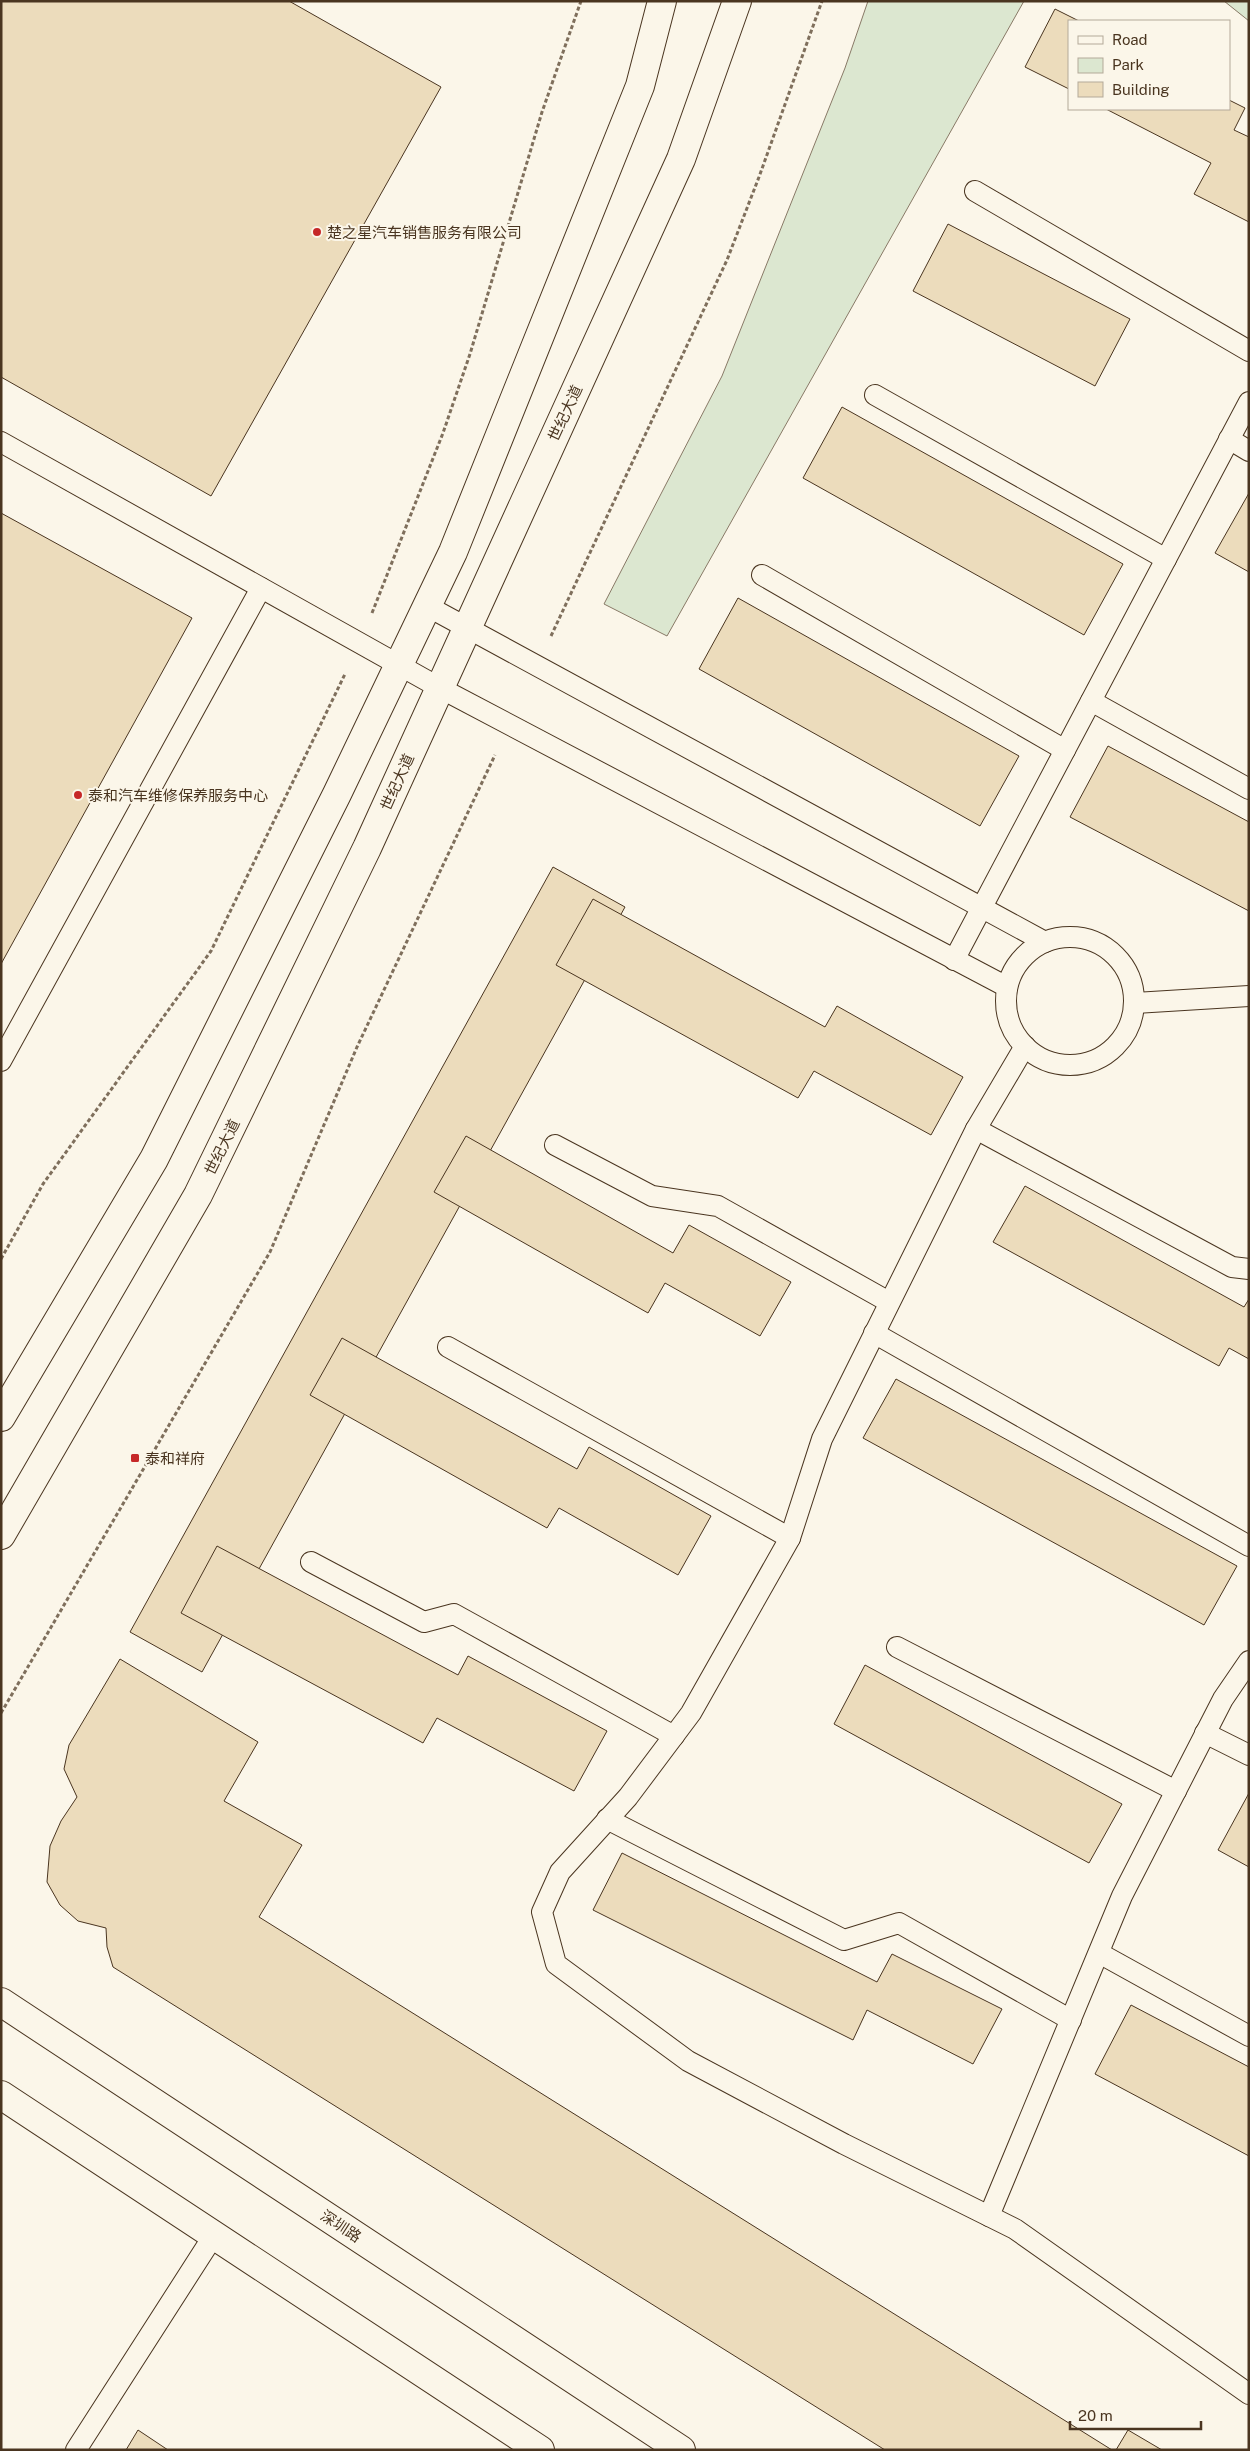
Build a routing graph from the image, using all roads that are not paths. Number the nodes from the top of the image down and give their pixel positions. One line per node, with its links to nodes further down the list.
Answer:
1 (662, 1): 13 (street)
2 (737, 1): 14 (street, 世纪大道)
3 (975, 191): 4 (lane)
4 (1249, 351)
5 (875, 395): 10 (lane)
6 (1249, 402): 7 (lane)
7 (1229, 439): 9 (lane); 10 (lane)
8 (1, 442): 12 (lane)
9 (1249, 451)
10 (1166, 559): 17 (lane)
11 (762, 575): 18 (lane)
12 (262, 588): 15 (lane); 27 (lane)
13 (427, 606): 14 (lane); 15 (street)
14 (468, 628): 16 (street, 世纪大道); 20 (lane)
15 (400, 664): 16 (lane); 34 (street)
16 (440, 688): 22 (lane); 35 (street, 世纪大道)
17 (1091, 701): 18 (lane); 19 (lane)
18 (1065, 750): 20 (lane)
19 (1249, 789)
20 (981, 908): 21 (lane); 22 (lane)
21 (1045, 942): 23 (lane); 25 (lane)
22 (954, 960): 23 (lane)
23 (1007, 987): 26 (lane)
24 (1249, 996): 25 (lane)
25 (1135, 1003): 26 (lane)
26 (1025, 1046): 28 (lane)
27 (1, 1061)
28 (976, 1129): 30 (lane); 31 (lane)
29 (555, 1145): 31 (lane)
30 (1249, 1269)
31 (889, 1302): 32 (lane)
32 (874, 1333): 36 (lane); 37 (lane)
33 (448, 1347): 36 (lane)
34 (1, 1417)
35 (1, 1535)
36 (790, 1538): 42 (lane)
37 (1249, 1546)
38 (311, 1562): 42 (lane)
39 (897, 1646): 44 (lane)
40 (1249, 1661): 41 (lane)
41 (1205, 1733): 43 (lane); 44 (lane)
42 (674, 1736): 45 (lane)
43 (1249, 1755)
44 (1176, 1791): 46 (lane)
45 (607, 1819): 48 (lane); 51 (lane)
46 (1099, 1953): 48 (lane); 49 (lane)
47 (1, 2002): 56 (street, 深圳路)
48 (1071, 2020): 51 (lane)
49 (1249, 2036)
50 (1, 2095): 52 (street)
51 (989, 2216): 53 (lane)
52 (214, 2235): 54 (lane); 55 (street)
53 (1249, 2394)
54 (76, 2450)
55 (540, 2450)
56 (681, 2450)

